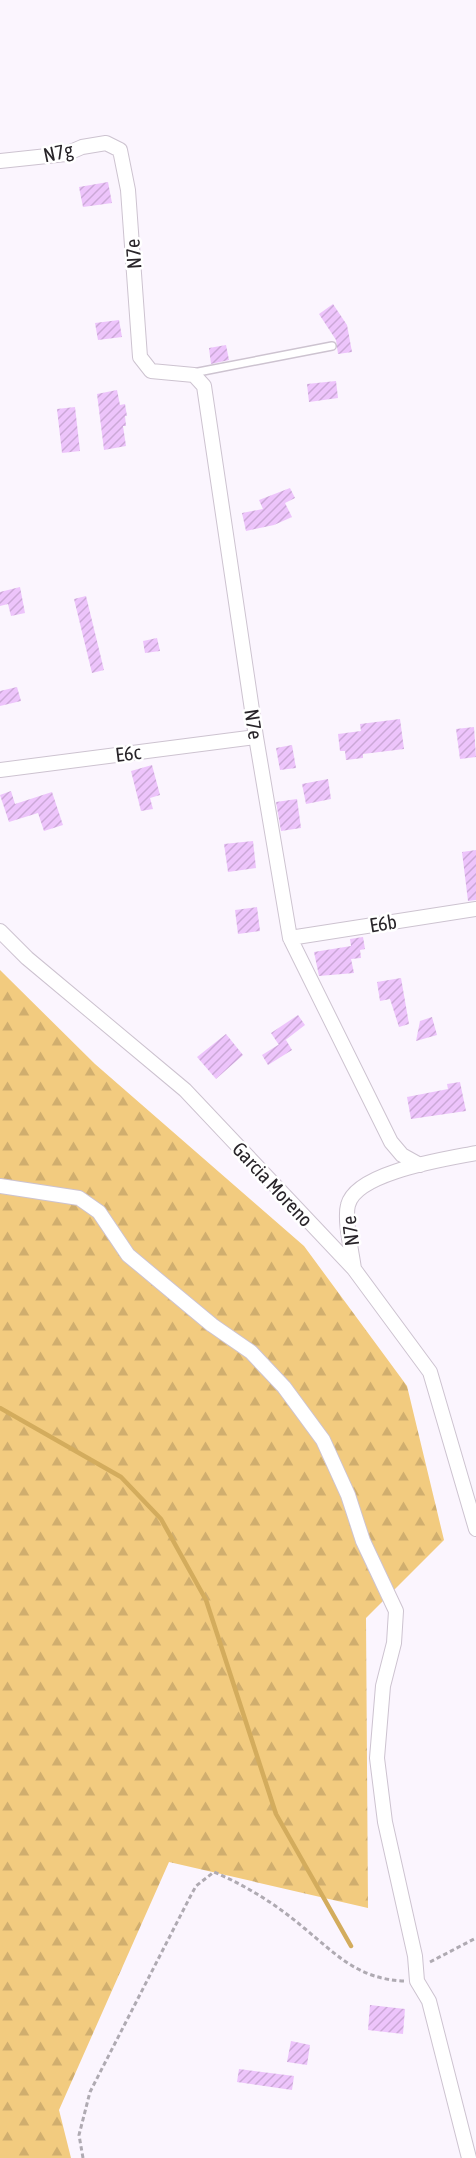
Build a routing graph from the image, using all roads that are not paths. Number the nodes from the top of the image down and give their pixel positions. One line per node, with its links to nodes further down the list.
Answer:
1 (116, 147): 2 (street, N7g); 4 (street, N7e)
2 (0, 161)
3 (332, 346): 4 (lane)
4 (190, 374): 5 (street, N7e)
5 (256, 737): 6 (street, E6c); 9 (street, N7e)
6 (0, 770)
7 (476, 909): 9 (street, E6b)
8 (0, 931): 13 (street, Garcia Moreno)
9 (290, 938): 11 (street, N7e)
10 (476, 1153): 11 (street)
11 (420, 1165): 13 (street, N7e)
12 (0, 1186): 15 (street)
13 (354, 1269): 14 (street, Garcia Moreno)
14 (476, 1529)
15 (468, 2158)

